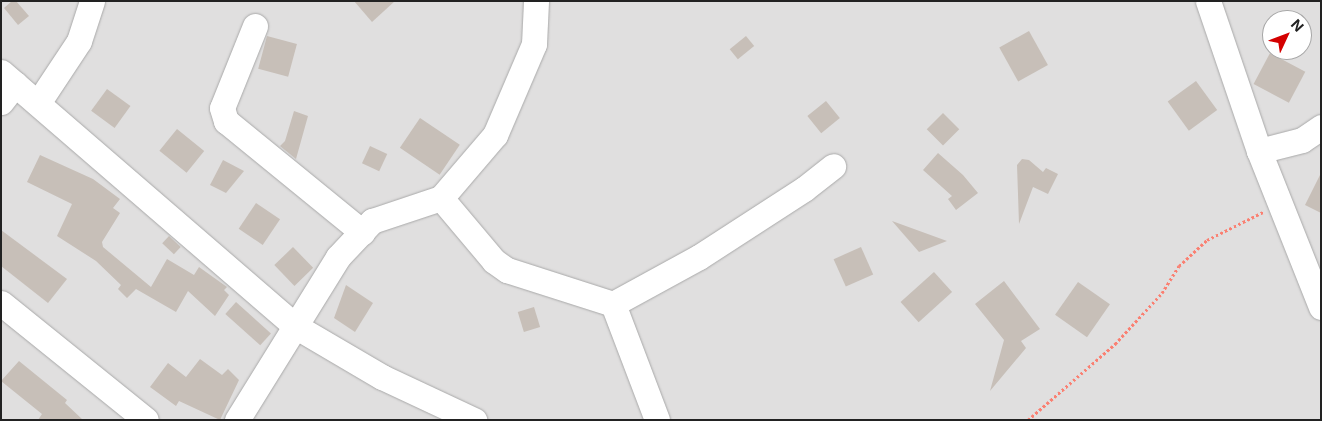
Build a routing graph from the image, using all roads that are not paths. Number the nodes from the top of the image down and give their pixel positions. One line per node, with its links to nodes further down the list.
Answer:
1 (92, 1): 6 (street)
2 (536, 1): 10 (street)
3 (1208, 1): 8 (street)
4 (255, 26): 11 (street)
5 (6, 86): 6 (street)
6 (38, 103): 15 (street)
7 (1321, 127): 8 (street)
8 (1259, 152): 14 (street)
9 (833, 166): 13 (street)
10 (441, 198): 11 (street); 13 (street)
11 (362, 232): 15 (street)
12 (1, 303): 16 (street)
13 (613, 304): 19 (street)
14 (1321, 307)
15 (295, 326): 17 (street); 18 (street)
16 (146, 420)
17 (237, 420)
18 (474, 420)
19 (657, 420)

